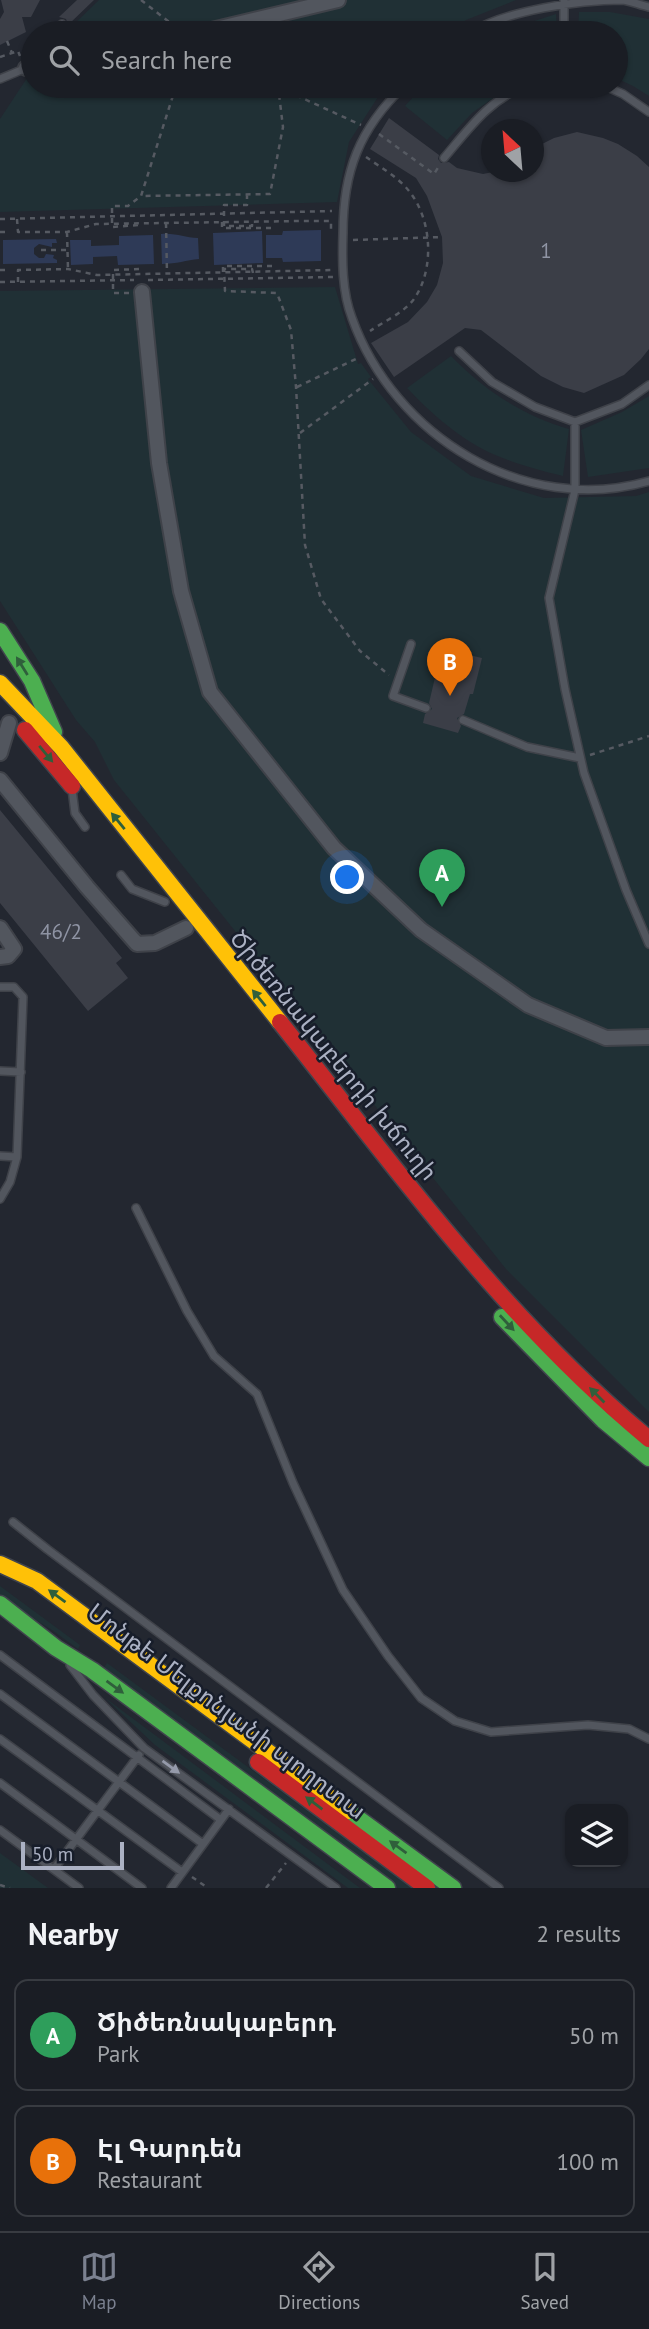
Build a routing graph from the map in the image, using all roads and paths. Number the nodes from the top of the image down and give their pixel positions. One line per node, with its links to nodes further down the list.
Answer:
1 (142, 0): 5 (path)
2 (338, 0): 6 (street)
3 (565, 1): 4 (lane); 7 (lane); 8 (lane)
4 (649, 7)
5 (169, 21)
6 (250, 21)
7 (499, 21)
8 (564, 21)
9 (7, 41): 10 (path)
10 (12, 52): 11 (path); 12 (path)
11 (21, 55)
12 (0, 57)
13 (21, 71): 14 (lane)
14 (0, 79)
15 (172, 98): 30 (path)
16 (279, 98): 29 (path)
17 (304, 98): 24 (path)
18 (383, 98): 22 (path)
19 (391, 98): 22 (lane)
20 (504, 98): 27 (lane)
21 (628, 98): 23 (lane)
22 (388, 101): 24 (lane)
23 (649, 113)
24 (368, 128): 26 (lane)
25 (379, 134): 28 (path)
26 (358, 151): 31 (lane); 45 (path)
27 (444, 158)
28 (434, 174)
29 (247, 194): 30 (path); 32 (path)
30 (141, 196): 33 (path)
31 (343, 211): 32 (path); 47 (lane)
32 (224, 214): 33 (path); 38 (path)
33 (112, 217): 35 (path); 40 (path)
34 (0, 219): 35 (path)
35 (18, 219): 44 (path)
36 (331, 221): 38 (path)
37 (222, 222): 38 (path); 39 (path); 41 (path)
38 (252, 222)
39 (166, 223): 40 (path); 58 (path)
40 (138, 224): 44 (path)
41 (276, 228)
42 (0, 232): 43 (path)
43 (7, 232)
44 (67, 232): 49 (path)
45 (429, 237): 46 (path); 47 (path); 66 (path)
46 (442, 237)
47 (343, 240): 59 (lane)
48 (41, 250): 49 (path)
49 (68, 250): 51 (path)
50 (277, 265): 55 (path)
51 (68, 269): 57 (path); 63 (path)
52 (0, 270): 53 (path)
53 (8, 270)
54 (332, 272): 56 (path)
55 (223, 273): 56 (path); 58 (path)
56 (253, 273): 60 (path)
57 (139, 274): 58 (path); 61 (path)
58 (167, 274)
59 (344, 277): 60 (path); 66 (lane)
60 (225, 279): 61 (path); 71 (path)
61 (113, 280): 63 (path); 65 (path)
62 (0, 282): 63 (path)
63 (18, 282)
64 (142, 292): 98 (street)
65 (122, 293)
66 (360, 337): 68 (lane)
67 (459, 351): 72 (lane)
68 (366, 354): 69 (lane); 71 (path)
69 (379, 375): 73 (path); 75 (lane)
70 (649, 385): 72 (lane)
71 (296, 387): 73 (path)
72 (575, 422): 75 (lane)
73 (299, 433): 78 (path)
74 (649, 481): 75 (lane)
75 (575, 490): 87 (lane)
76 (0, 631): 85 (main road, one-way to 76)
77 (411, 644): 78 (lane)
78 (397, 682): 81 (lane)
79 (0, 683): 85 (main road, Ծիծեռնակաբերդի խճուղի)
80 (0, 703): 89 (main road, Ծիծեռնակաբերդի խճուղի, one-way to 89)
81 (426, 708)
82 (463, 720): 87 (lane)
83 (9, 723): 86 (street)
84 (649, 736): 87 (path)
85 (61, 747): 105 (main road, Ծիծեռնակաբերդի խճուղի, one-way to 85)
86 (0, 753)
87 (580, 758): 95 (lane)
88 (0, 780): 94 (street)
89 (71, 785): 90 (lane); 92 (main road, Ծիծեռնակաբերդի խճուղի)
90 (85, 827)
91 (121, 875): 92 (lane)
92 (165, 902): 94 (main road, Ծիծեռնակաբերդի խճուղի)
93 (0, 928): 96 (street)
94 (186, 928): 106 (main road, Ծիծեռնակաբերդի խճուղի, one-way to 106)
95 (649, 944)
96 (0, 957)
97 (0, 987): 100 (lane)
98 (649, 1037)
99 (0, 1071): 100 (lane)
100 (21, 1072): 102 (lane)
101 (0, 1156): 102 (lane)
102 (17, 1157): 103 (lane)
103 (0, 1199)
104 (136, 1208): 115 (lane)
105 (649, 1439)
106 (649, 1458)
107 (13, 1522): 140 (lane)
108 (0, 1564): 139 (main road, one-way to 108)
109 (0, 1570): 138 (main road, Մոնթե Մելքոնյանի պողոտա, one-way to 109)
110 (0, 1604): 111 (main road, Մոնթե Մելքոնյանի պողոտա)
111 (56, 1648): 116 (lane); 137 (main road, Մոնթե Մելքոնյանի պողոտա, one-way to 137)
112 (0, 1655): 117 (lane)
113 (0, 1695): 118 (lane)
114 (0, 1739): 121 (lane)
115 (649, 1739)
116 (144, 1748): 117 (lane); 120 (lane, one-way to 120)
117 (137, 1757): 118 (lane); 122 (lane)
118 (119, 1782): 121 (lane); 125 (lane)
119 (0, 1783): 124 (lane)
120 (229, 1809): 122 (lane); 126 (lane)
121 (98, 1810): 124 (lane); 128 (lane)
122 (221, 1820): 125 (lane)
123 (0, 1830): 127 (lane)
124 (76, 1839): 127 (lane); 132 (lane)
125 (203, 1844): 128 (lane)
126 (292, 1855): 135 (path); 136 (lane)
127 (54, 1869): 131 (lane)
128 (182, 1872): 133 (lane); 134 (path)
129 (0, 1885): 130 (path)
130 (10, 1888)
131 (79, 1888)
132 (142, 1888)
133 (170, 1888)
134 (208, 1888)
135 (266, 1888)
136 (336, 1888)
137 (387, 1888)
138 (427, 1888)
139 (453, 1888)
140 (499, 1888)

